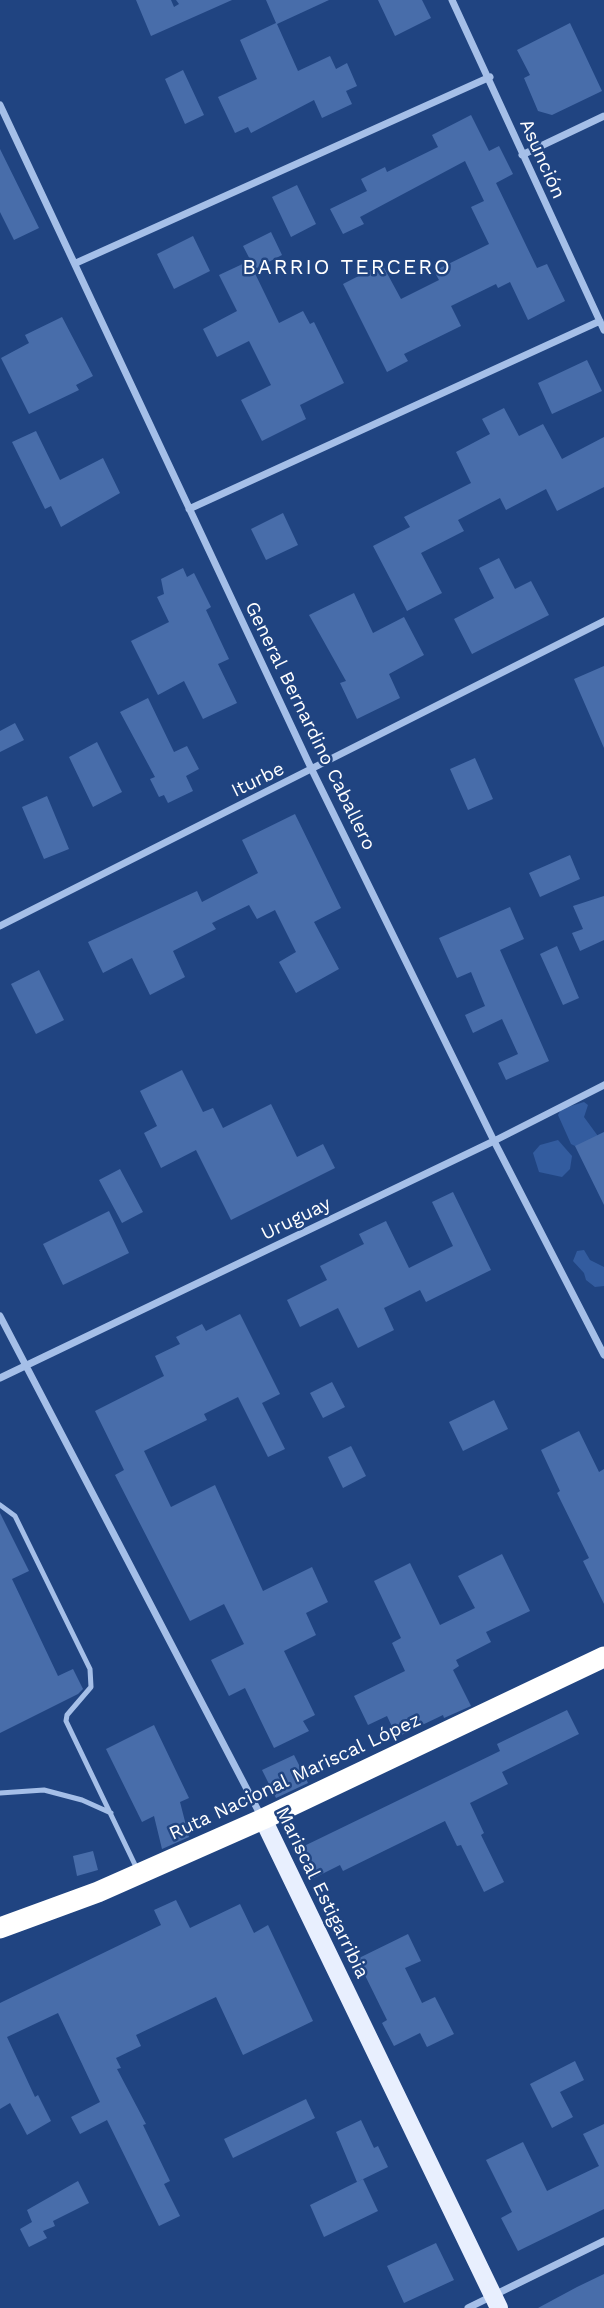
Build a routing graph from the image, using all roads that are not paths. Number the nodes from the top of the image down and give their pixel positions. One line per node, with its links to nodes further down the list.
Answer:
1 (453, 0): 2 (street, Asunción)
2 (490, 77): 5 (street, Asunción); 6 (street)
3 (0, 105): 6 (street, General Bernardino Caballero)
4 (604, 116): 5 (street)
5 (522, 155): 7 (street, Asunción)
6 (76, 264): 9 (street, General Bernardino Caballero)
7 (600, 321): 8 (street, Asunción); 9 (street)
8 (604, 330)
9 (188, 509): 11 (street, General Bernardino Caballero)
10 (604, 621): 11 (street, Iturbe)
11 (312, 771): 12 (street, Iturbe); 14 (street, General Bernardino Caballero)
12 (0, 926)
13 (604, 1084): 14 (street, Uruguay)
14 (494, 1141): 16 (street, General Bernardino Caballero); 17 (street, Uruguay)
15 (0, 1316): 17 (street, Mariscal Estigarribia)
16 (604, 1355)
17 (24, 1365): 18 (street, Uruguay); 23 (street, Mariscal Estigarribia)
18 (0, 1378)
19 (0, 1506): 22 (lane)
20 (604, 1657): 23 (highway, Ruta Nacional Mariscal López)
21 (0, 1793): 22 (lane)
22 (111, 1813): 24 (lane)
23 (262, 1819): 24 (highway, Ruta Nacional Mariscal López); 27 (main road, Mariscal Estigarribia)
24 (139, 1873): 25 (highway, Ruta Nacional Mariscal López)
25 (3, 1928)
26 (604, 2241): 27 (street)
27 (496, 2302): 28 (street)
28 (468, 2308)

